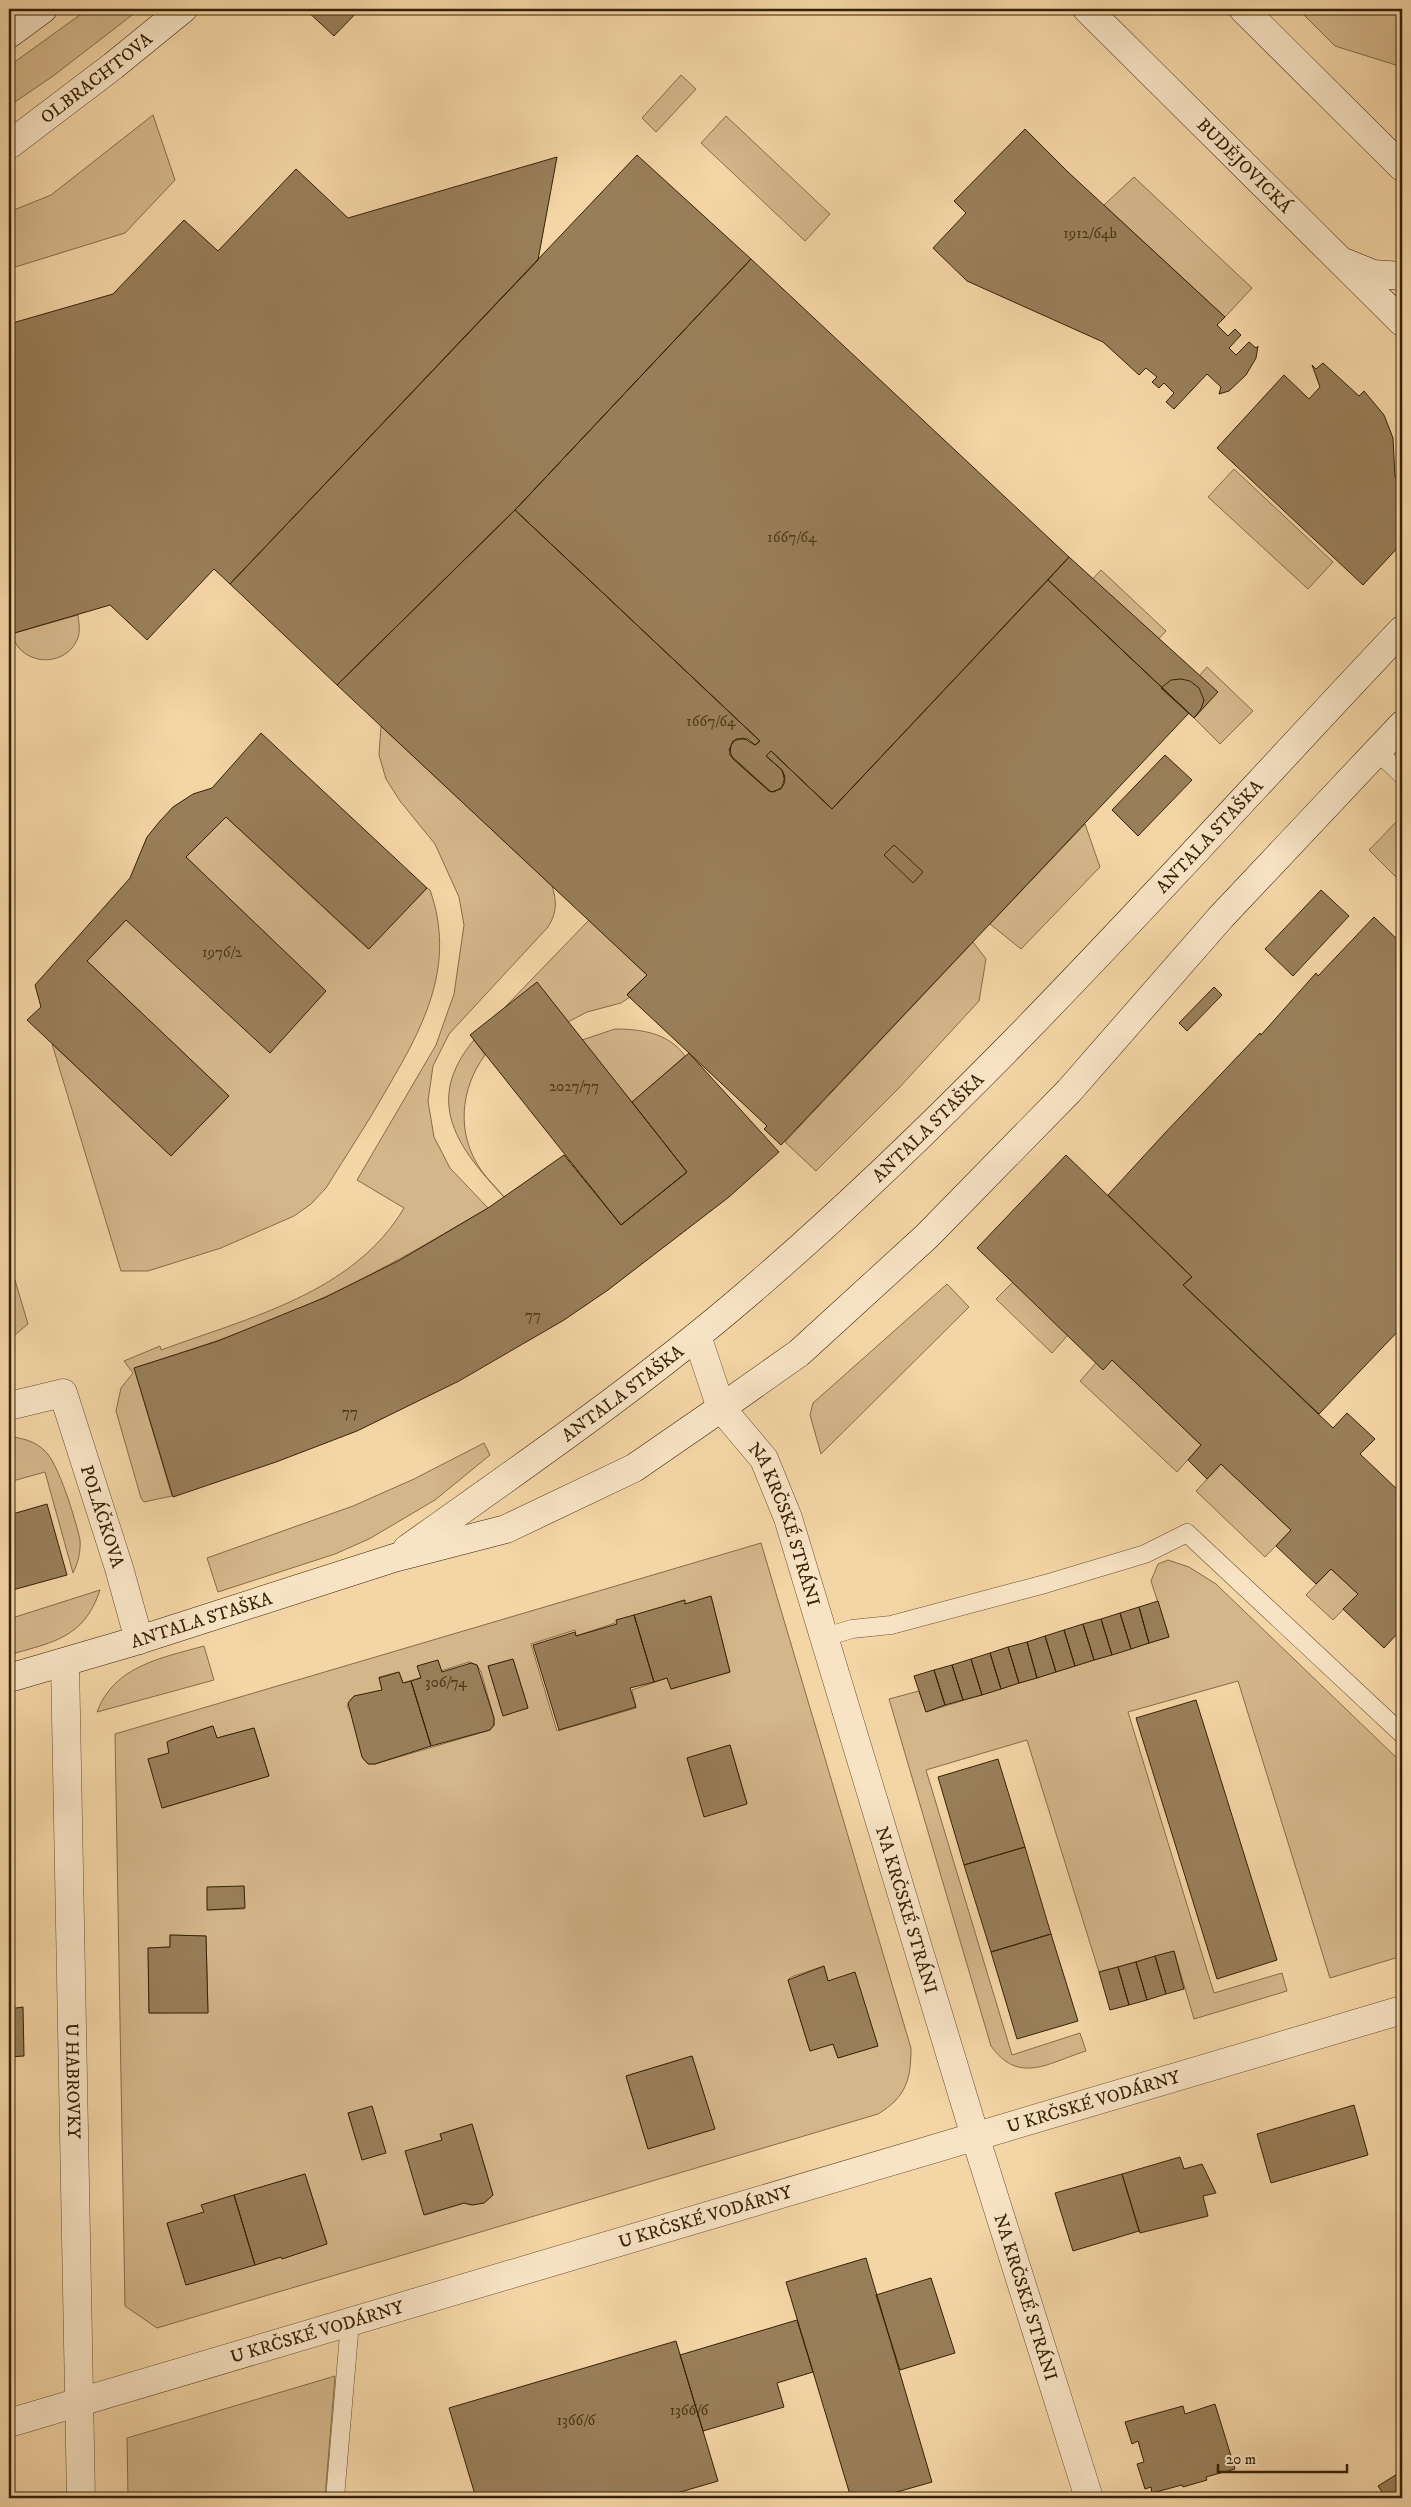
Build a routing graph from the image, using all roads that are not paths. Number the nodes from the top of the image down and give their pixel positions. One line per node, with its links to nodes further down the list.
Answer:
1 (43, 9): 5 (street)
2 (183, 9): 6 (street, OLBRACHTOVA)
3 (1087, 9): 8 (street, BUDĚJOVICKÁ)
4 (1243, 9): 7 (street)
5 (9, 34)
6 (9, 145)
7 (1402, 167)
8 (1338, 259): 9 (street); 10 (street, BUDĚJOVICKÁ)
9 (1402, 276)
10 (1402, 322)
11 (1402, 630): 15 (street, ANTALA STAŠKA)
12 (1402, 725): 13 (street, ANTALA STAŠKA)
13 (1377, 751): 14 (lane); 17 (street, ANTALA STAŠKA)
14 (1402, 775)
15 (697, 1336): 17 (street, NA KRČSKÉ STRÁNI); 18 (street, ANTALA STAŠKA)
16 (9, 1406): 20 (street, POLÁČKOVA)
17 (722, 1408): 18 (street, ANTALA STAŠKA); 19 (street, NA KRČSKÉ STRÁNI)
18 (394, 1558): 20 (street, ANTALA STAŠKA)
19 (825, 1637): 23 (lane); 25 (street, NA KRČSKÉ STRÁNI)
20 (139, 1640): 21 (street, ANTALA STAŠKA)
21 (65, 1662): 22 (street, ANTALA STAŠKA); 27 (street, U HABROVKY)
22 (9, 1678)
23 (1402, 1734)
24 (1402, 2010): 25 (street, U KRČSKÉ VODÁRNY)
25 (975, 2136): 26 (street, U KRČSKÉ VODÁRNY); 31 (street, NA KRČSKÉ STRÁNI)
26 (350, 2322): 27 (street, U KRČSKÉ VODÁRNY); 30 (lane)
27 (80, 2402): 28 (street, U KRČSKÉ VODÁRNY); 29 (street, U HABROVKY)
28 (9, 2423)
29 (81, 2498)
30 (335, 2498)
31 (1089, 2498)

